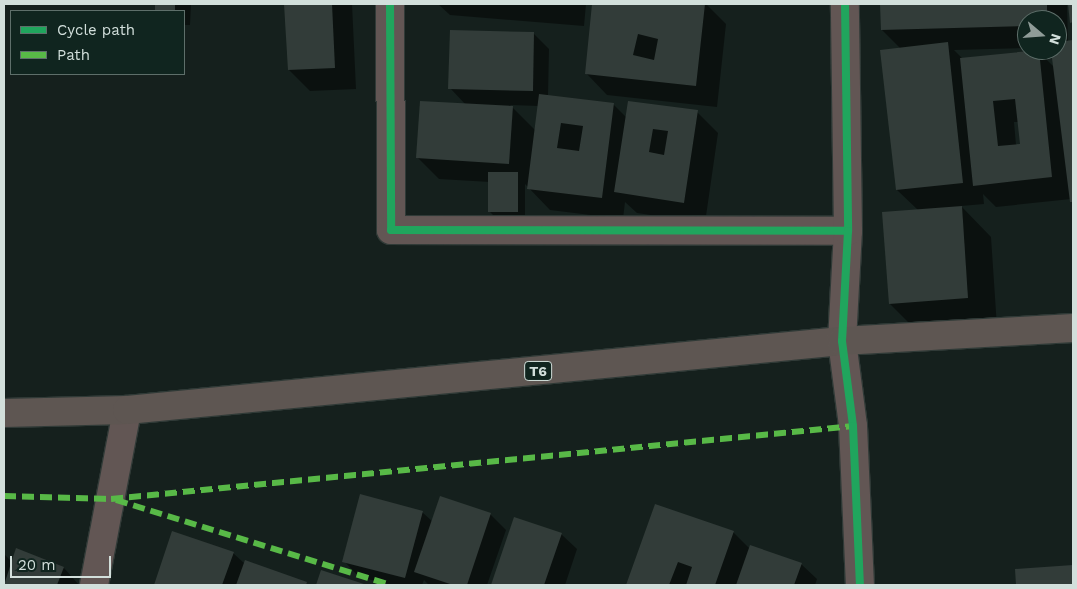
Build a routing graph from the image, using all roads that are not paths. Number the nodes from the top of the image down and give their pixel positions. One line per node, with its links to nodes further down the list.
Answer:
1 (390, 4): 3 (street)
2 (845, 4): 3 (street)
3 (848, 231): 5 (street)
4 (1073, 328): 5 (highway, T6)
5 (842, 341): 6 (highway, T6); 9 (street)
6 (126, 410): 7 (highway, T6); 8 (street)
7 (4, 413)
8 (94, 585)
9 (860, 585)

